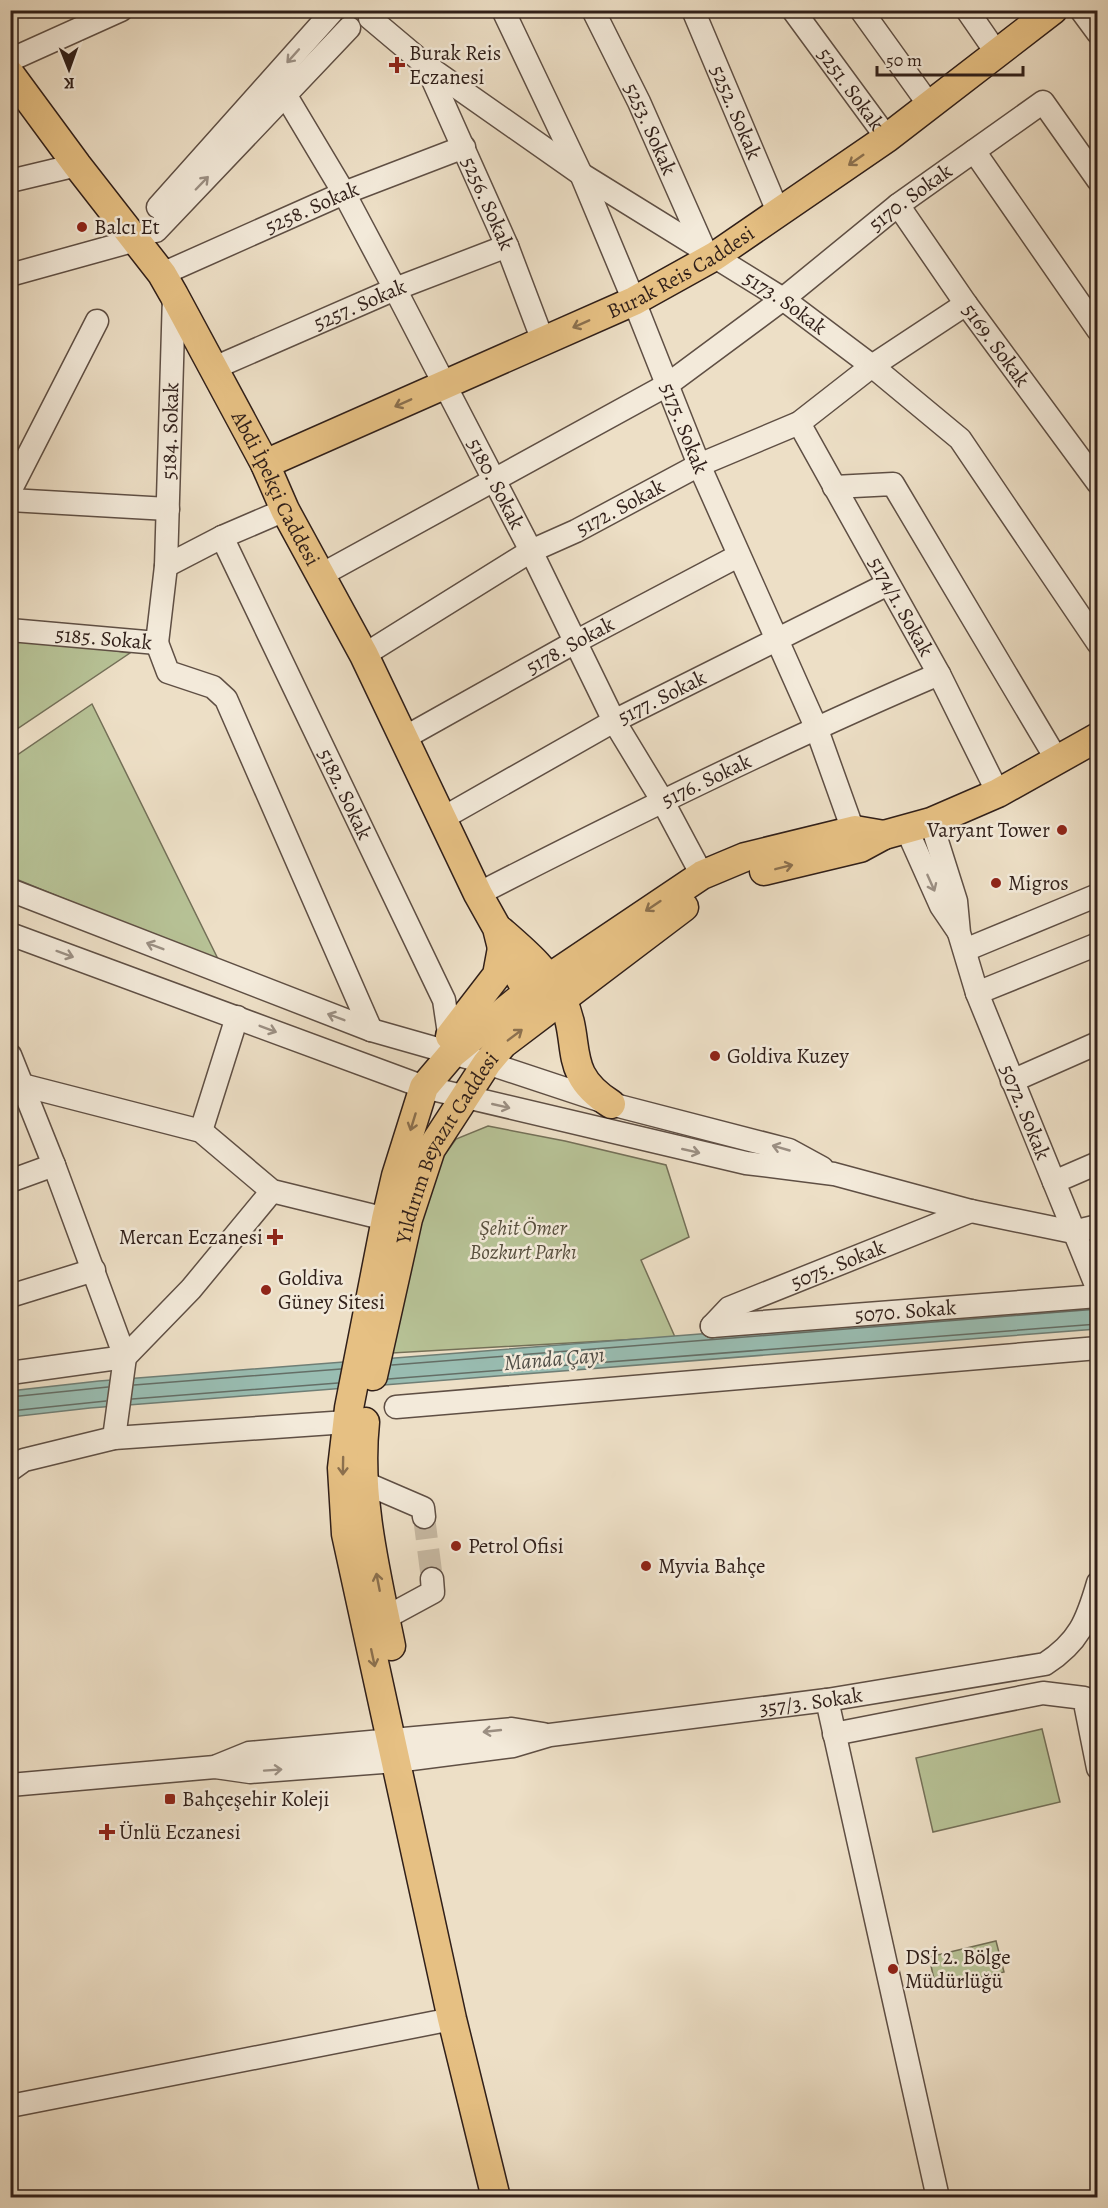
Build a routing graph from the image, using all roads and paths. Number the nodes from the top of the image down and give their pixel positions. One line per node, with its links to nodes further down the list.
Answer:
1 (121, 10): 16 (street)
2 (503, 10): 23 (street, 5175. Sokak)
3 (593, 10): 31 (street, 5253. Sokak)
4 (693, 10): 28 (street, 5252. Sokak)
5 (793, 10): 19 (street, 5251. Sokak)
6 (861, 10): 18 (street)
7 (967, 10): 14 (street)
8 (1081, 10): 13 (street)
9 (332, 11): 12 (street); 29 (street, one-way to 29)
10 (1053, 11): 14 (main road, Burak Reis Caddesi)
11 (372, 14): 12 (street); 15 (street, 5173. Sokak)
12 (349, 28): 17 (street)
13 (1098, 33)
14 (998, 55): 18 (main road, Burak Reis Caddesi)
15 (427, 66): 20 (street, 5256. Sokak); 23 (street, 5173. Sokak)
16 (11, 72): 22 (main road, Abdi İpekçi Caddesi)
17 (286, 96): 26 (street, 5180. Sokak); 29 (street, one-way to 17)
18 (930, 106): 19 (main road, Burak Reis Caddesi)
19 (887, 138): 28 (main road, Burak Reis Caddesi, one-way to 28)
20 (464, 147): 26 (street, 5258. Sokak); 30 (street, 5256. Sokak)
21 (974, 151): 24 (street, 5170. Sokak); 27 (street, 5170. Sokak); 39 (street)
22 (76, 165): 25 (street); 29 (main road, Abdi İpekçi Caddesi)
23 (581, 174): 31 (street, 5173. Sokak); 36 (street, 5175. Sokak)
24 (1098, 180)
25 (10, 181)
26 (344, 193): 33 (street, 5258. Sokak); 34 (street, 5180. Sokak)
27 (898, 205): 35 (street, 5170. Sokak); 37 (street, 5169. Sokak)
28 (779, 213): 31 (main road, Burak Reis Caddesi)
29 (140, 236): 32 (street); 33 (main road, Abdi İpekçi Caddesi)
30 (507, 246): 34 (street, 5257. Sokak); 40 (street, 5256. Sokak)
31 (710, 252): 35 (street, 5173. Sokak); 36 (main road, Burak Reis Caddesi)
32 (10, 275)
33 (168, 285): 42 (main road, Abdi İpekçi Caddesi); 53 (street, 5184. Sokak)
34 (395, 289): 42 (street, 5257. Sokak); 43 (street, 5180. Sokak)
35 (783, 299): 41 (street, 5173. Sokak); 44 (street, 5170. Sokak)
36 (634, 301): 40 (main road, Burak Reis Caddesi, one-way to 40); 44 (street, 5175. Sokak)
37 (966, 304): 41 (street, 5172. Sokak); 49 (street, 5169. Sokak)
38 (97, 321): 51 (street)
39 (1098, 330)
40 (543, 341): 43 (main road, Burak Reis Caddesi)
41 (872, 366): 45 (street, 5172. Sokak); 65 (street, 5173. Sokak)
42 (214, 368): 46 (main road, Abdi İpekçi Caddesi)
43 (445, 384): 46 (main road, Burak Reis Caddesi, one-way to 46); 48 (street, 5180. Sokak)
44 (668, 385): 47 (street, 5175. Sokak); 48 (street, 5170. Sokak)
45 (800, 423): 47 (street, 5172. Sokak); 50 (street, 5174/1. Sokak)
46 (265, 464): 54 (main road, Abdi İpekçi Caddesi)
47 (699, 465): 56 (street, 5172. Sokak); 57 (street, 5175. Sokak)
48 (494, 480): 56 (street, 5180. Sokak); 59 (street, 5170. Sokak)
49 (1098, 483)
50 (834, 487): 60 (street, 5174/1. Sokak); 72 (street)
51 (10, 491)
52 (10, 500): 53 (street)
53 (168, 509): 58 (street, 5184. Sokak)
54 (285, 510): 55 (street); 59 (main road, Abdi İpekçi Caddesi)
55 (222, 537): 58 (street); 90 (street, 5182. Sokak)
56 (531, 551): 63 (street, 5180. Sokak); 66 (street, 5172. Sokak)
57 (738, 556): 62 (street, 5175. Sokak); 63 (street, 5178. Sokak)
58 (166, 566): 64 (street, 5185. Sokak)
59 (321, 575): 66 (main road, Abdi İpekçi Caddesi)
60 (888, 584): 62 (street, 5177. Sokak); 67 (street, 5174/1. Sokak)
61 (10, 630): 64 (street, 5185. Sokak)
62 (777, 638): 68 (street, 5177. Sokak); 69 (street, 5175. Sokak)
63 (577, 641): 68 (street, 5180. Sokak); 71 (street, 5178. Sokak)
64 (157, 643): 88 (street)
65 (1098, 643)
66 (364, 656): 71 (main road, Abdi İpekçi Caddesi)
67 (939, 674): 69 (street, 5176. Sokak); 73 (street, 5174/1. Sokak)
68 (614, 721): 74 (street, 5180. Sokak); 75 (street, 5177. Sokak)
69 (816, 727): 74 (street, 5176. Sokak); 76 (street, 5175. Sokak)
70 (1098, 737): 72 (main road, Yıldırım Beyazıt Caddesi)
71 (404, 738): 75 (main road, Abdi İpekçi Caddesi)
72 (1057, 760): 73 (main road, Yıldırım Beyazıt Caddesi)
73 (998, 793): 76 (main road, Yıldırım Beyazıt Caddesi)
74 (662, 800): 77 (street, 5180. Sokak); 79 (street, 5176. Sokak)
75 (443, 818): 79 (main road, Abdi İpekçi Caddesi)
76 (887, 833): 77 (main road, Yıldırım Beyazıt Caddesi); 83 (street, 5072. Sokak); 86 (main road, Yıldırım Beyazıt Caddesi, one-way to 76)
77 (702, 875): 86 (main road, Yıldırım Beyazıt Caddesi, one-way to 86)
78 (10, 890): 88 (street, one-way to 78)
79 (478, 894): 82 (main road, Abdi İpekçi Caddesi)
80 (1098, 895): 83 (street)
81 (10, 934): 87 (street, one-way to 87)
82 (499, 938): 86 (main road, Abdi İpekçi Caddesi); 90 (main road)
83 (962, 942): 85 (street, 5072. Sokak)
84 (1098, 944): 85 (street)
85 (976, 993): 93 (street, 5072. Sokak)
86 (545, 996): 90 (main road, Yıldırım Beyazıt Caddesi); 92 (main road, Yıldırım Beyazıt Caddesi, one-way to 86); 97 (main road)
87 (237, 1017): 95 (street, one-way to 95); 98 (street)
88 (371, 1030): 90 (street)
89 (1098, 1043): 93 (street)
90 (451, 1045): 92 (street); 95 (main road)
91 (10, 1055): 94 (street)
92 (487, 1063): 96 (main road, Yıldırım Beyazıt Caddesi); 97 (street)
93 (1012, 1081): 103 (street, 5072. Sokak)
94 (16, 1086): 98 (street); 100 (street)
95 (424, 1088): 96 (street); 106 (main road, one-way to 106)
96 (465, 1098): 101 (street, one-way to 101); 114 (main road, Yıldırım Beyazıt Caddesi)
97 (610, 1104): 101 (street, one-way to 97)
98 (201, 1131): 104 (street)
99 (1098, 1163): 103 (street)
100 (54, 1165): 102 (street); 109 (street)
101 (834, 1174): 105 (street)
102 (10, 1181)
103 (1054, 1182): 108 (street, 5072. Sokak)
104 (272, 1191): 106 (street); 116 (street)
105 (971, 1211): 108 (street); 113 (street, 5075. Sokak)
106 (386, 1219): 114 (main road)
107 (1098, 1226): 108 (street)
108 (1072, 1232): 110 (street, 5072. Sokak)
109 (94, 1270): 111 (street); 116 (street)
110 (1098, 1290)
111 (10, 1296)
112 (1098, 1296): 113 (street, 5070. Sokak)
113 (712, 1326)
114 (370, 1348): 119 (main road)
115 (1098, 1348): 118 (street)
116 (124, 1366): 117 (street); 120 (street)
117 (10, 1373)
118 (396, 1407)
119 (354, 1410): 120 (street); 122 (main road); 130 (main road, one-way to 130)
120 (114, 1438): 121 (street)
121 (15, 1458)
122 (365, 1483): 123 (street); 126 (main road, one-way to 122)
123 (424, 1517)
124 (432, 1579): 126 (street)
125 (1098, 1583): 128 (street, 357/3. Sokak)
126 (385, 1618): 130 (main road)
127 (1091, 1696): 129 (street); 131 (street)
128 (827, 1700): 129 (street); 130 (street, 357/3. Sokak)
129 (834, 1734): 136 (street)
130 (398, 1748): 132 (street, 357/3. Sokak); 133 (main road)
131 (1098, 1768)
132 (10, 1785)
133 (452, 2019): 134 (street); 135 (main road)
134 (10, 2106)
135 (496, 2198)
136 (938, 2198)

